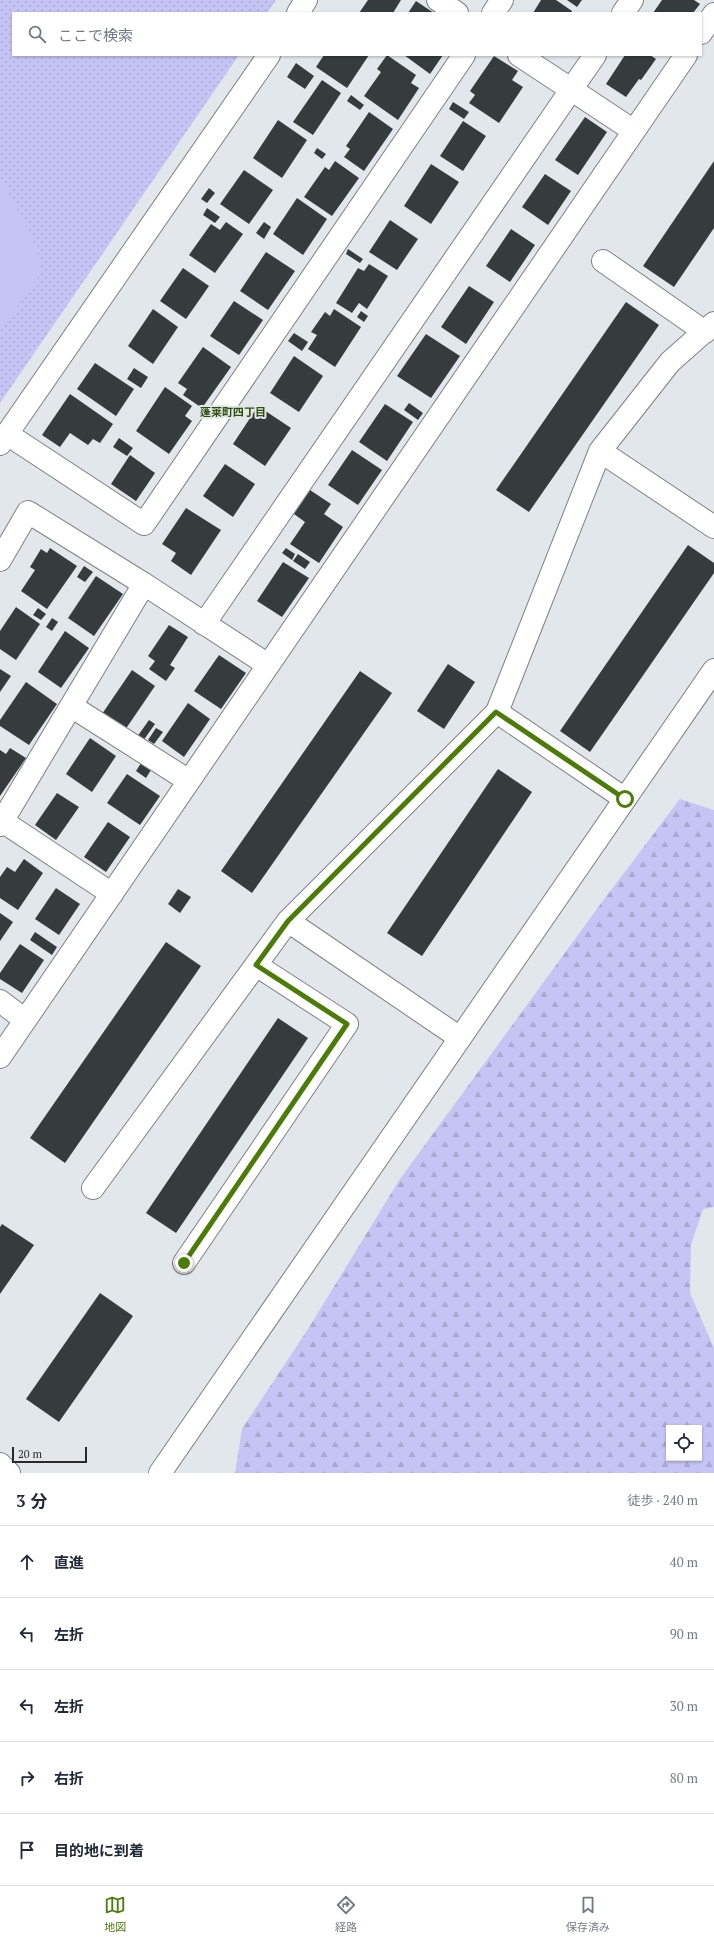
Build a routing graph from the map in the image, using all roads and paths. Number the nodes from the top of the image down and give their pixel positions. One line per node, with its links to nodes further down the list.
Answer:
1 (306, 0): 5 (street)
2 (438, 0): 6 (street)
3 (502, 0): 7 (street)
4 (632, 0): 8 (street)
5 (299, 12)
6 (456, 12)
7 (494, 12)
8 (624, 12)
9 (714, 14): 10 (street)
10 (702, 32)
11 (268, 56): 20 (street)
12 (463, 56): 20 (street)
13 (520, 56): 16 (street)
14 (593, 56): 16 (street)
15 (685, 56): 17 (street)
16 (571, 90): 17 (street); 25 (street)
17 (634, 131): 26 (street)
18 (603, 261): 19 (street)
19 (709, 327): 21 (street)
20 (4, 439)
21 (600, 451): 22 (street); 29 (street)
22 (714, 527)
23 (0, 560): 24 (street)
24 (144, 584): 25 (street); 28 (street)
25 (204, 624): 26 (street)
26 (268, 665): 30 (street)
27 (714, 670): 31 (street)
28 (71, 706): 30 (street); 32 (street)
29 (496, 712): 31 (street); 34 (street)
30 (189, 781): 33 (street)
31 (625, 799): 38 (street)
32 (1, 823): 33 (street)
33 (112, 894): 37 (street)
34 (288, 921): 35 (street); 38 (street)
35 (256, 965): 40 (street); 41 (street)
36 (0, 1001): 37 (street)
37 (25, 1020): 39 (street)
38 (460, 1038): 44 (street)
39 (0, 1058)
40 (93, 1188)
41 (184, 1263)
42 (0, 1464): 43 (street)
43 (9, 1473)
44 (160, 1473)

